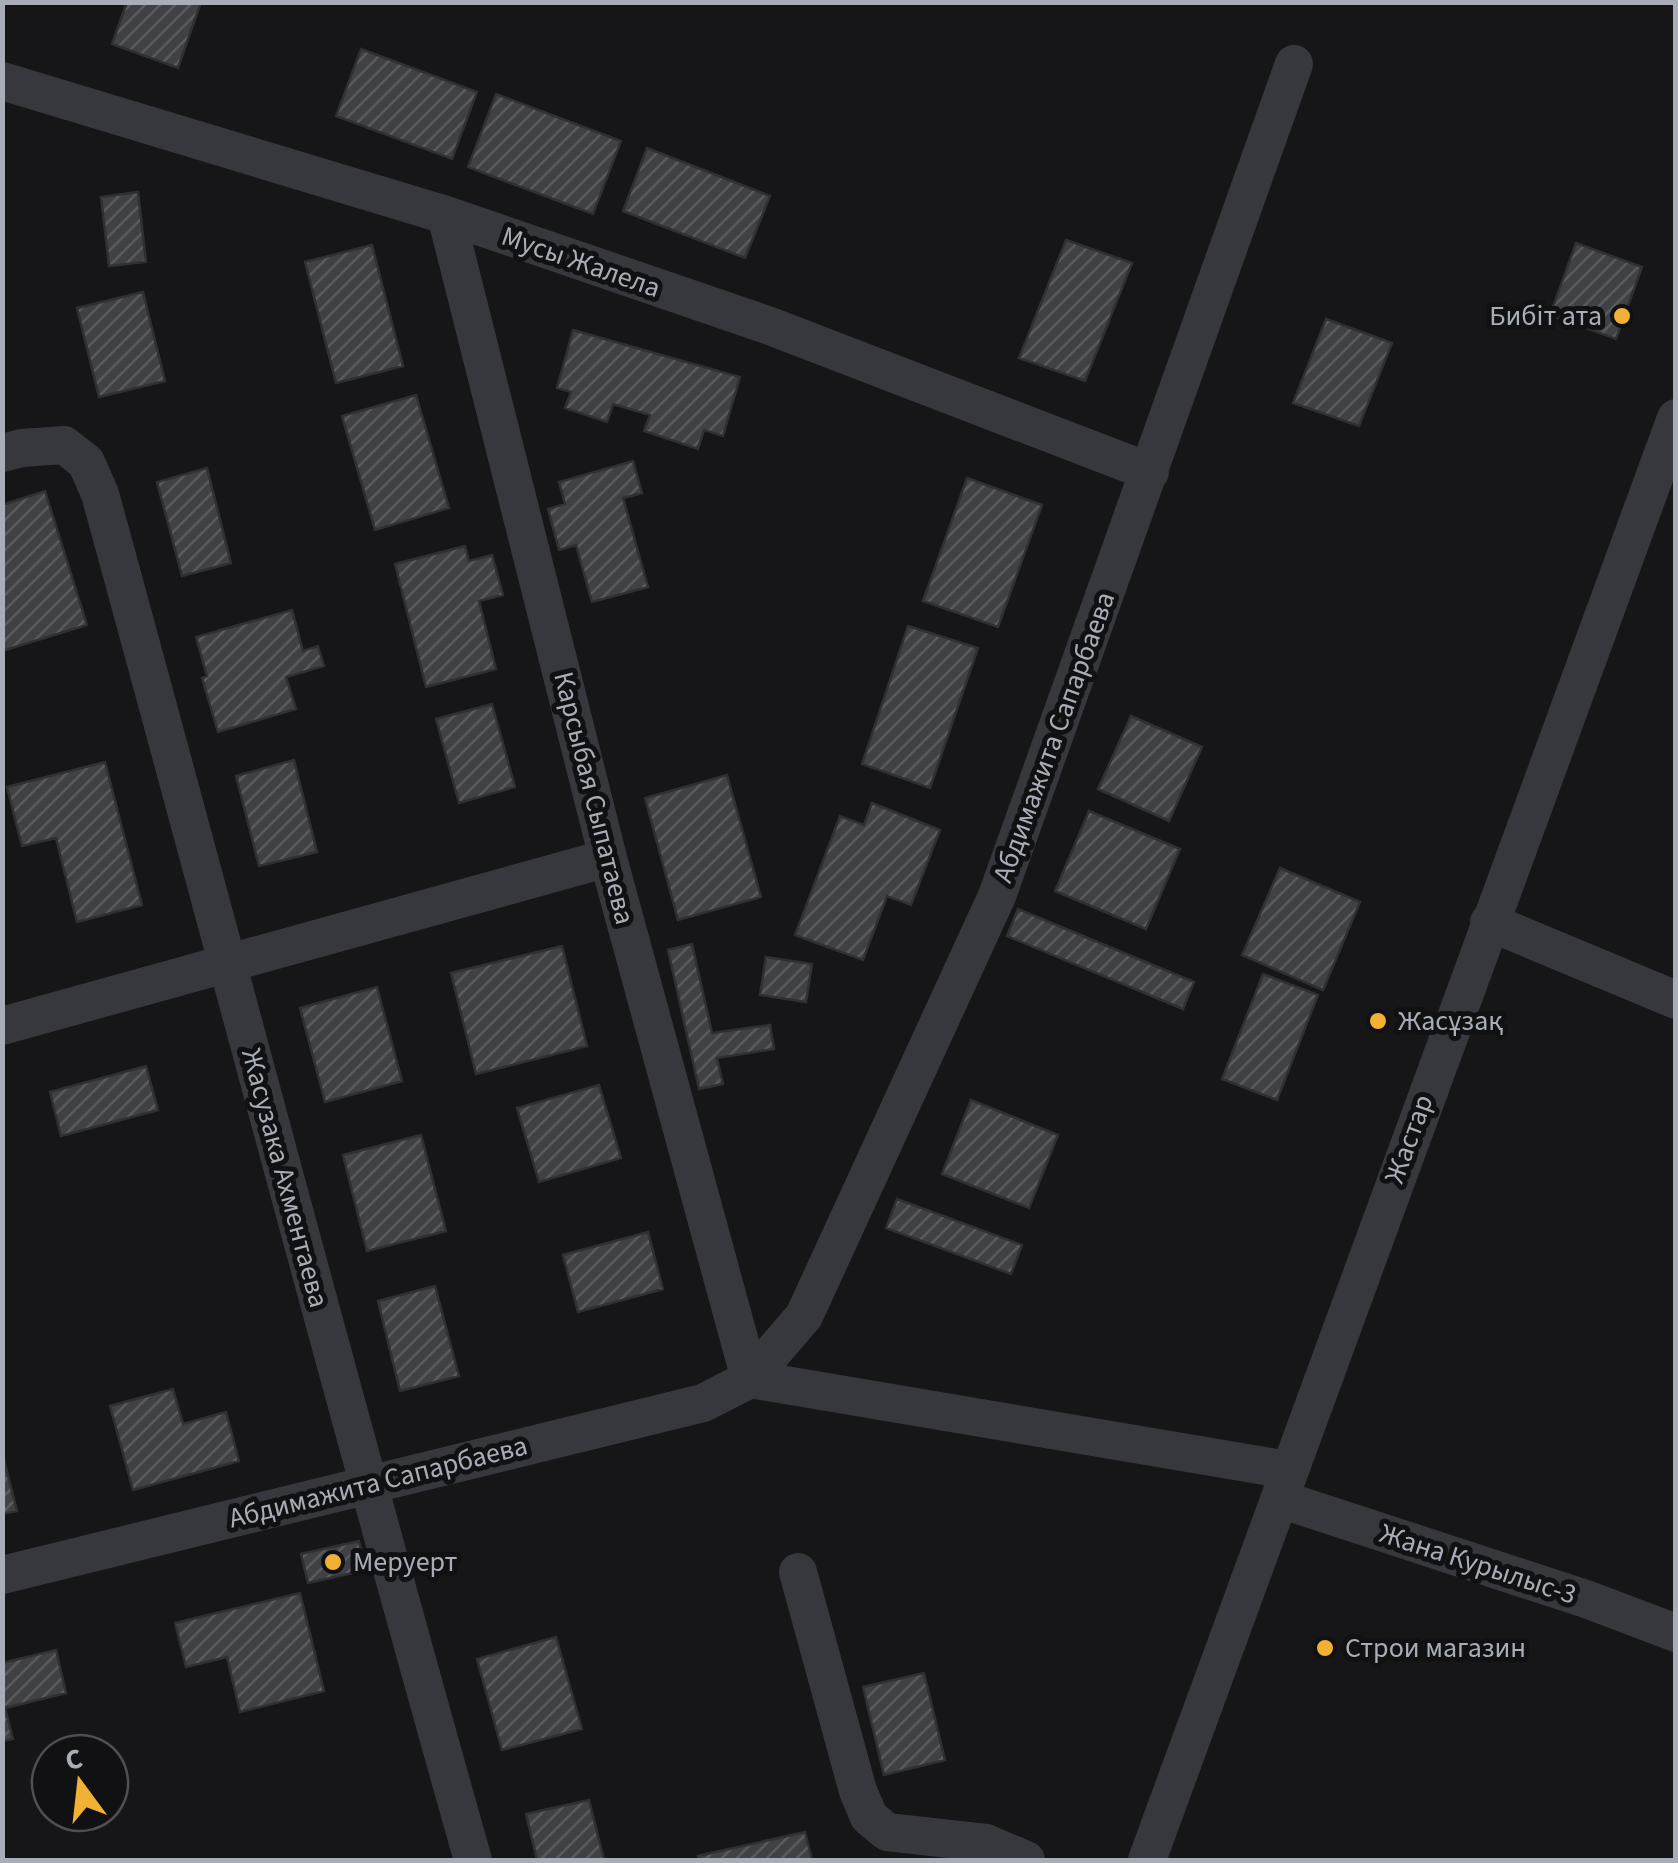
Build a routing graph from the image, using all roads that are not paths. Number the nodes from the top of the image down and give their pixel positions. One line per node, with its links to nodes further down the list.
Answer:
1 (1294, 64): 6 (street, Абдимажита Сапарбаева)
2 (2, 81): 3 (street, Мусы Жалела)
3 (446, 216): 6 (street, Мусы Жалела); 7 (street, Карсыбая Сыпатаева)
4 (1676, 418): 8 (street, Жастар)
5 (2, 454): 9 (street, Жасузака Ахментаева)
6 (1150, 472): 12 (street, Абдимажита Сапарбаева)
7 (608, 858): 9 (street); 12 (street, Карсыбая Сыпатаева)
8 (1488, 922): 10 (street); 14 (street, Жастар)
9 (230, 965): 11 (street); 13 (street, Жасузака Ахментаева)
10 (1676, 1000)
11 (2, 1026)
12 (750, 1379): 13 (street, Абдимажита Сапарбаева); 14 (street)
13 (366, 1484): 16 (street, Абдимажита Сапарбаева); 18 (street, Жасузака Ахментаева)
14 (1284, 1484): 17 (street, Жана Курылыс-3); 20 (street, Жастар)
15 (798, 1572): 19 (street)
16 (2, 1575)
17 (1676, 1633)
18 (473, 1860)
19 (1026, 1860)
20 (1147, 1860)

